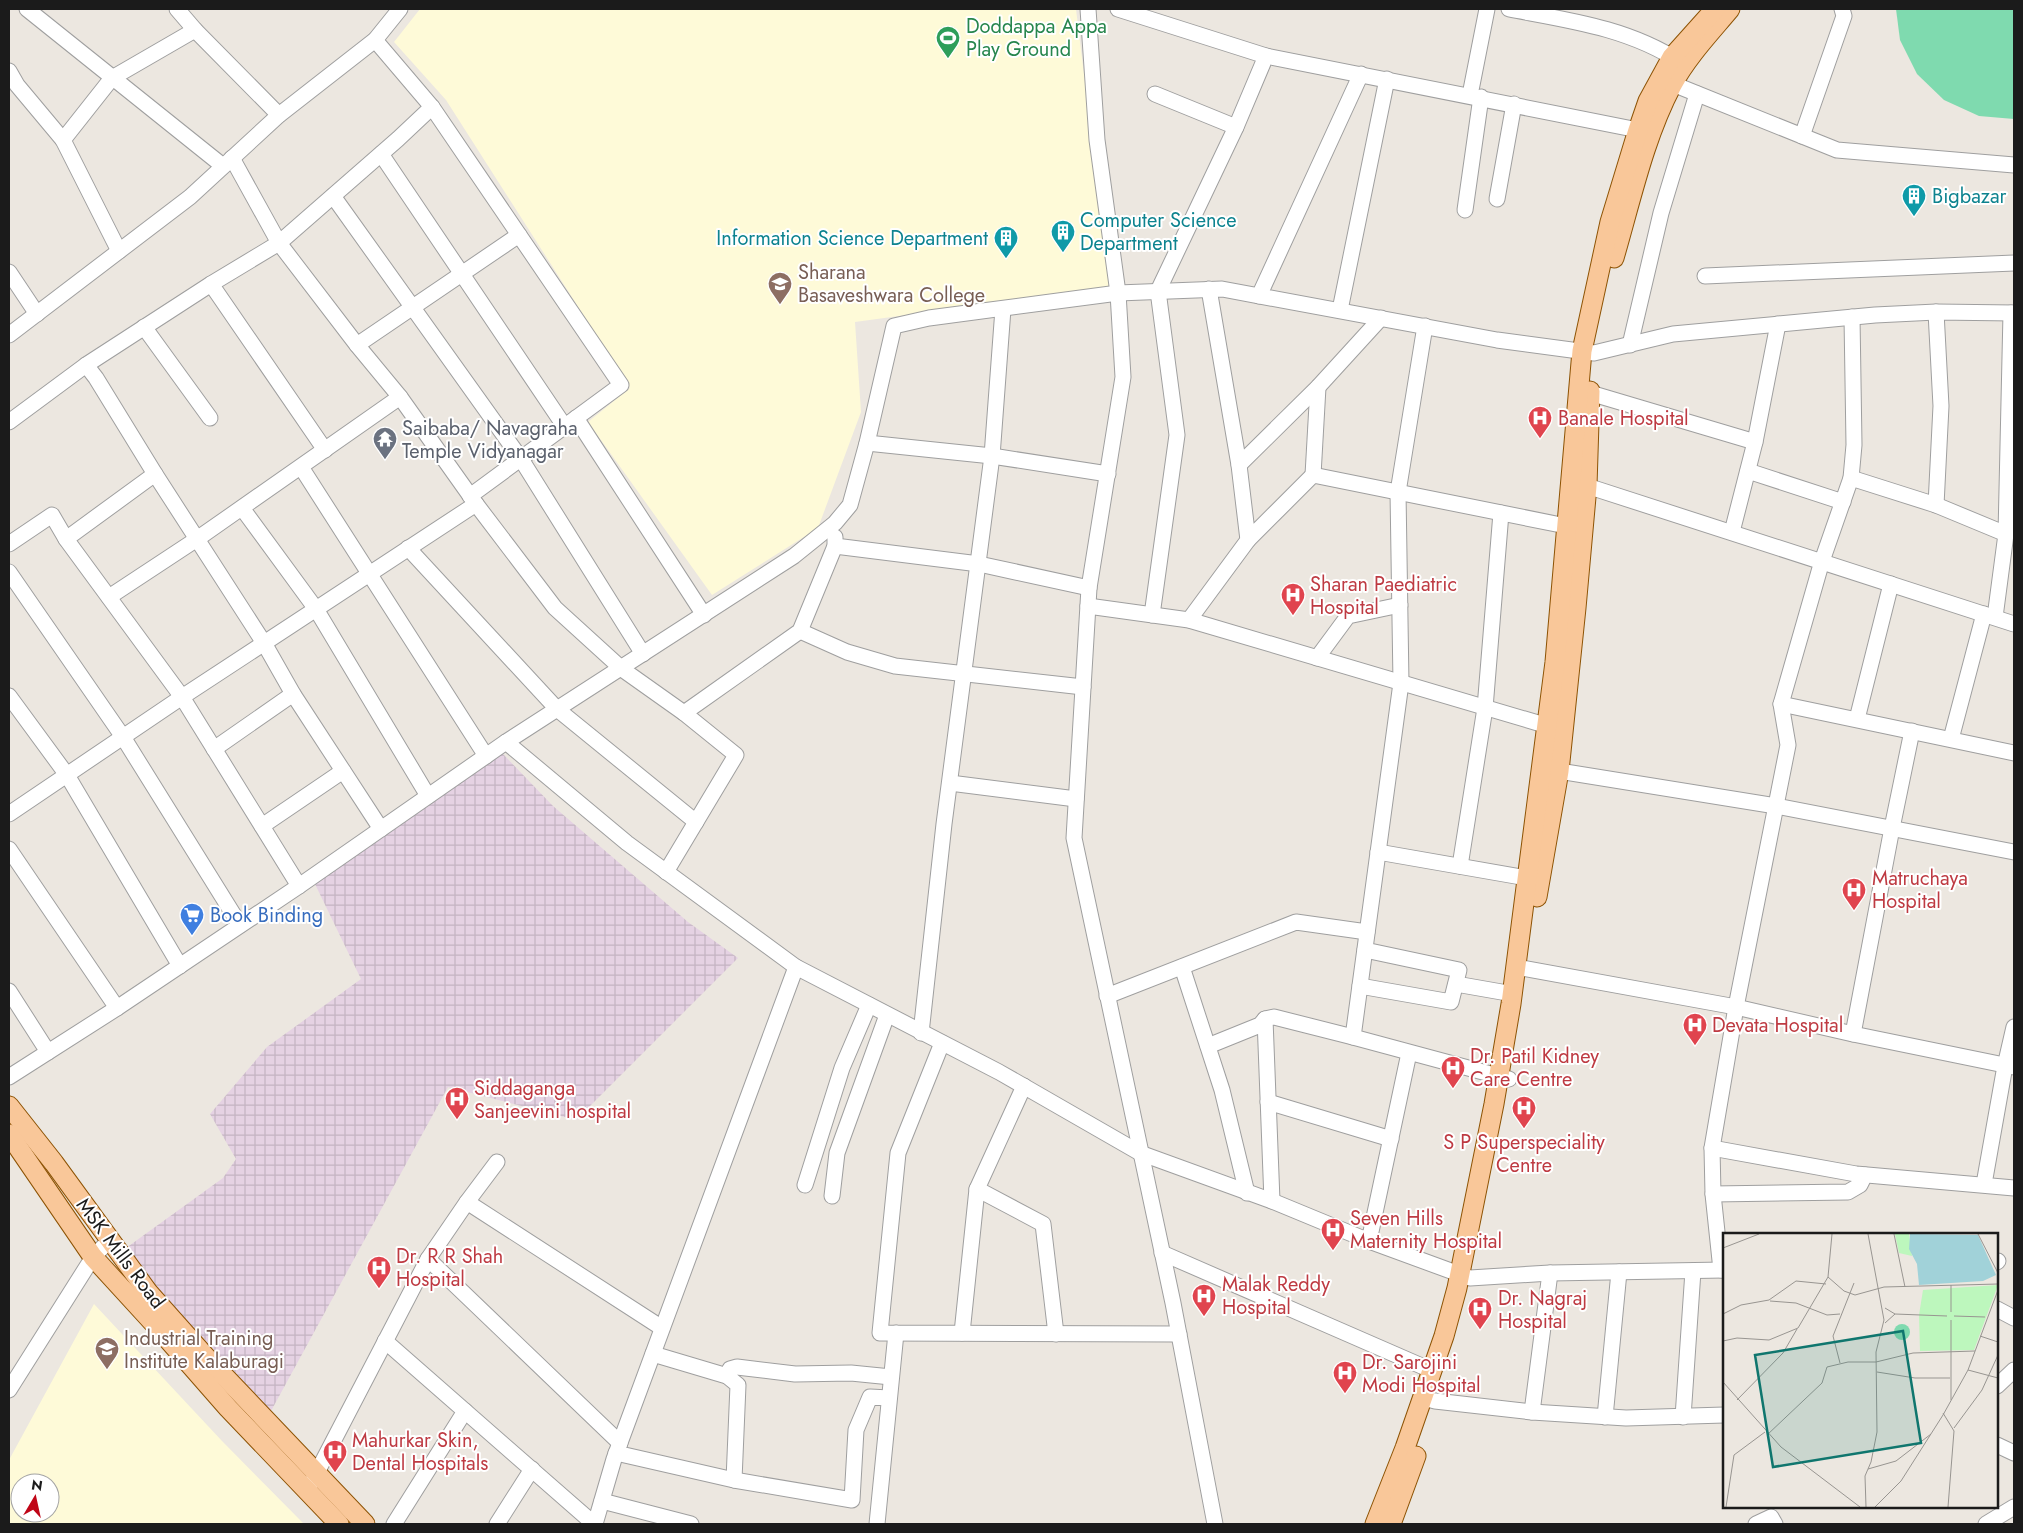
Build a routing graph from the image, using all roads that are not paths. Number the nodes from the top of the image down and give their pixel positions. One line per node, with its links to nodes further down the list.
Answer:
1 (28, 9): 18 (street)
2 (177, 9): 12 (street)
3 (400, 9): 13 (street)
4 (1088, 9): 48 (street)
5 (1118, 9): 14 (street)
6 (1487, 9): 24 (street)
7 (1508, 9): 11 (street)
8 (1715, 9): 15 (main road)
9 (1730, 9): 15 (main road)
10 (1842, 9): 30 (street)
11 (1562, 14): 15 (street)
12 (195, 30): 18 (street); 27 (street)
13 (375, 40): 26 (street); 27 (street)
14 (1266, 56): 17 (street); 28 (street)
15 (1679, 62): 20 (main road); 29 (main road)
16 (9, 71): 21 (street)
17 (1361, 74): 19 (street); 49 (street)
18 (112, 78): 31 (street); 33 (street)
19 (1387, 79): 24 (street); 52 (street)
20 (1673, 84): 23 (street); 64 (main road)
21 (13, 87): 31 (street)
22 (1154, 94): 28 (street)
23 (1697, 94): 30 (street); 63 (street)
24 (1475, 96): 25 (street); 37 (street)
25 (1514, 104): 29 (street); 36 (street)
26 (432, 107): 32 (street); 38 (street)
27 (279, 115): 33 (street)
28 (1236, 127): 47 (street)
29 (1638, 130): 64 (main road)
30 (1802, 136): 34 (street)
31 (63, 140): 40 (street)
32 (381, 154): 35 (street); 43 (street)
33 (228, 162): 39 (street); 40 (street)
34 (2014, 165)
35 (333, 196): 39 (street); 50 (street)
36 (1497, 199)
37 (1465, 210)
38 (519, 235): 43 (street); 71 (street)
39 (278, 243): 45 (street); 62 (street)
40 (119, 251): 55 (street)
41 (2014, 263): 44 (street)
42 (9, 272): 55 (street)
43 (462, 275): 50 (street); 71 (street)
44 (1705, 276)
45 (211, 284): 60 (street); 74 (street)
46 (1209, 289): 47 (street); 49 (street); 77 (street)
47 (1158, 291): 48 (street); 112 (street)
48 (1118, 293): 51 (street); 81 (street)
49 (1259, 296): 52 (street)
50 (414, 308): 62 (street); 76 (street)
51 (1003, 308): 73 (street); 75 (street)
52 (1340, 310): 57 (street)
53 (1936, 312): 54 (street); 56 (street); 88 (street)
54 (2013, 313): 94 (street)
55 (37, 314): 61 (street)
56 (1852, 317): 58 (street); 83 (street)
57 (1381, 318): 59 (street); 66 (street)
58 (1778, 324): 63 (street); 72 (street)
59 (1425, 326): 64 (street); 85 (street)
60 (144, 327): 65 (street); 69 (street)
61 (9, 336)
62 (356, 345): 68 (street)
63 (1630, 345): 64 (street)
64 (1588, 352): 67 (main road); 92 (main road)
65 (86, 365): 70 (street); 80 (street)
66 (1318, 387): 77 (street); 82 (street)
67 (1590, 393): 72 (street); 84 (main road)
68 (400, 397): 74 (street); 86 (street)
69 (210, 418)
70 (9, 422)
71 (571, 422): 76 (street); 111 (street)
72 (1755, 442): 79 (street)
73 (867, 443): 75 (street); 91 (street)
74 (325, 450): 78 (street)
75 (992, 456): 81 (street); 102 (street)
76 (521, 459): 86 (street); 118 (street)
77 (1238, 465): 97 (street)
78 (301, 467): 89 (street); 104 (street)
79 (1748, 471): 87 (street); 93 (street)
80 (155, 474): 95 (street); 96 (street)
81 (1108, 474): 106 (street)
82 (1313, 475): 85 (street); 97 (street)
83 (1851, 478): 87 (street); 88 (street)
84 (1587, 486): 93 (street); 141 (main road)
85 (1398, 492): 90 (street); 108 (street)
86 (473, 500): 100 (street); 120 (street)
87 (1843, 502): 101 (street)
88 (1936, 505): 94 (street)
89 (242, 508): 96 (street); 110 (street)
90 (1501, 513): 92 (street); 128 (street)
91 (836, 523): 99 (street); 111 (street)
92 (1566, 526): 132 (main road)
93 (1732, 532): 101 (street)
94 (2006, 534): 113 (street)
95 (66, 539): 98 (street); 107 (street)
96 (197, 539): 107 (street); 117 (street)
97 (1248, 540): 114 (street)
98 (9, 544)
99 (835, 546): 102 (street); 116 (street)
100 (408, 548): 104 (street); 129 (street)
101 (1822, 561): 105 (street); 127 (street)
102 (979, 564): 106 (street); 121 (street)
103 (9, 572): 134 (street)
104 (370, 573): 110 (street); 139 (street)
105 (1891, 584): 113 (street); 131 (street)
106 (1089, 588): 109 (street)
107 (109, 597): 125 (street)
108 (1400, 605): 119 (street); 122 (street)
109 (1088, 606): 112 (street); 123 (street)
110 (316, 609): 117 (street); 144 (street)
111 (704, 615): 118 (street)
112 (1152, 615): 114 (street)
113 (1990, 616): 115 (street); 135 (street)
114 (1189, 620): 119 (street)
115 (2014, 624)
116 (800, 631): 121 (street); 130 (street)
117 (264, 643): 124 (street); 125 (street)
118 (643, 654): 120 (street)
119 (1317, 658): 122 (street)
120 (622, 669): 129 (street); 130 (street)
121 (964, 675): 123 (street); 143 (street)
122 (1401, 683): 128 (street); 153 (street)
123 (1083, 687): 145 (street)
124 (293, 694): 137 (street); 140 (street)
125 (182, 697): 134 (street); 137 (street)
126 (9, 698): 142 (street)
127 (1782, 704): 131 (street); 146 (street)
128 (1485, 708): 132 (street); 155 (street)
129 (557, 709): 136 (street); 148 (street)
130 (684, 713): 148 (street)
131 (1857, 719): 133 (street)
132 (1548, 726): 157 (main road)
133 (1912, 731): 135 (street); 150 (street)
134 (123, 737): 142 (street); 159 (street)
135 (1951, 739): 138 (street)
136 (506, 742): 139 (street); 156 (street)
137 (214, 749): 149 (street)
138 (2014, 753)
139 (486, 756): 144 (street)
140 (343, 771): 149 (street); 151 (street)
141 (1559, 771): 146 (street); 165 (main road)
142 (67, 775): 147 (street); 162 (street)
143 (950, 783): 145 (street); 177 (street)
144 (428, 796): 151 (street)
145 (1076, 799): 170 (street)
146 (1776, 806): 150 (street); 172 (street)
147 (9, 814)
148 (696, 822): 156 (street)
149 (262, 826): 158 (street)
150 (1892, 828): 154 (street); 178 (street)
151 (381, 829): 158 (street)
152 (9, 849): 173 (street)
153 (1378, 852): 155 (street); 160 (street)
154 (2014, 852)
155 (1460, 866): 157 (street)
156 (666, 872): 163 (street)
157 (1527, 878): 165 (main road)
158 (299, 886): 159 (street)
159 (240, 925): 162 (street)
160 (1367, 932): 161 (street); 164 (street)
161 (1365, 950): 166 (street); 167 (street)
162 (180, 966): 173 (street)
163 (796, 967): 171 (street); 217 (street)
164 (1182, 967): 170 (street); 181 (street)
165 (1522, 968): 169 (main road); 172 (street); 186 (main road)
166 (1456, 984): 167 (street); 169 (street)
167 (1360, 986): 179 (street)
168 (9, 991): 182 (street)
169 (1512, 994): 186 (main road)
170 (1107, 996): 193 (street)
171 (869, 1005): 174 (street); 197 (street)
172 (1736, 1007): 178 (street); 192 (street)
173 (117, 1008): 182 (street)
174 (887, 1015): 177 (street); 202 (street)
175 (1265, 1019): 179 (street); 181 (street); 188 (street)
176 (2014, 1027): 184 (street)
177 (921, 1033): 180 (street)
178 (1853, 1034): 184 (street)
179 (1353, 1037): 183 (street)
180 (942, 1043): 187 (street); 218 (street)
181 (1208, 1046): 200 (street)
182 (48, 1052): 185 (street)
183 (1409, 1053): 186 (street); 191 (street)
184 (2010, 1066): 196 (street)
185 (9, 1076)
186 (1504, 1078): 214 (main road)
187 (1024, 1086): 193 (street); 199 (street)
188 (1268, 1102): 191 (street); 203 (street)
189 (9, 1106): 205 (main road, MSK Mills Road)
190 (9, 1134): 208 (main road, MSK Mills Road)
191 (1391, 1139): 206 (street)
192 (1712, 1148): 195 (street); 201 (street)
193 (1140, 1153): 200 (street); 207 (street)
194 (497, 1162): 204 (street)
195 (1865, 1175): 196 (street); 201 (street)
196 (1984, 1184): 198 (street)
197 (805, 1185)
198 (2014, 1188)
199 (978, 1190): 219 (street); 220 (street)
200 (1248, 1193): 203 (street)
201 (1713, 1194): 210 (street)
202 (832, 1196)
203 (1272, 1201): 206 (street)
204 (467, 1202): 209 (street); 217 (street)
205 (110, 1240): 208 (street); 242 (main road, MSK Mills Road)
206 (1368, 1241): 214 (street)
207 (1162, 1253): 221 (street); 225 (street)
208 (92, 1257): 229 (street); 244 (main road, MSK Mills Road)
209 (428, 1259): 222 (street); 238 (street)
210 (1723, 1270): 211 (street)
211 (1693, 1271): 212 (street); 236 (street)
212 (1619, 1272): 213 (street); 235 (street)
213 (1550, 1274): 214 (street); 233 (street)
214 (1465, 1276): 225 (main road); 231 (main road)
215 (1998, 1310): 216 (street)
216 (2014, 1318)
217 (662, 1328): 223 (street)
218 (896, 1333): 219 (street); 227 (street)
219 (962, 1333): 220 (street)
220 (1056, 1334): 221 (street)
221 (1179, 1334): 254 (street)
222 (385, 1341): 232 (street); 242 (street)
223 (653, 1354): 226 (street); 238 (street)
224 (2014, 1370): 228 (street)
225 (1433, 1371): 231 (main road)
226 (728, 1376): 227 (street); 243 (street)
227 (891, 1377): 230 (street)
228 (1998, 1385)
229 (9, 1390)
230 (889, 1398): 243 (street); 253 (street)
231 (1429, 1399): 233 (street); 239 (main road)
232 (465, 1411): 241 (street); 249 (street)
233 (1532, 1412): 235 (street)
234 (1723, 1415): 236 (street)
235 (1605, 1417): 236 (street)
236 (1683, 1417)
237 (1998, 1445): 240 (street)
238 (618, 1448): 243 (street); 245 (street)
239 (1411, 1450): 255 (main road); 256 (main road)
240 (2014, 1453)
241 (532, 1469): 250 (street); 251 (street)
242 (317, 1473): 244 (street); 248 (main road, MSK Mills Road)
243 (734, 1480)
244 (307, 1491): 247 (main road, MSK Mills Road)
245 (602, 1501): 251 (street); 252 (street)
246 (2014, 1507): 259 (street)
247 (339, 1524)
248 (365, 1524)
249 (394, 1524)
250 (497, 1524)
251 (595, 1524)
252 (691, 1524)
253 (877, 1524)
254 (1215, 1524)
255 (1375, 1524)
256 (1391, 1524)
257 (1756, 1524): 258 (street)
258 (1775, 1524)
259 (1986, 1524)

